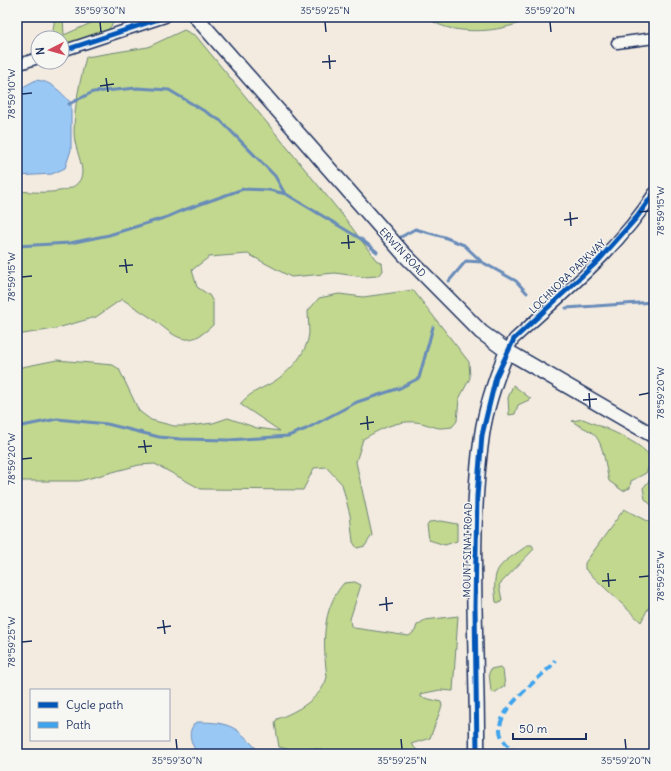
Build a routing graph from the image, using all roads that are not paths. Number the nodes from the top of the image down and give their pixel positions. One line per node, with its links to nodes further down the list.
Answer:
1 (165, 17): 5 (street)
2 (196, 17): 9 (main road, ERWIN ROAD)
3 (654, 38): 4 (street)
4 (617, 43)
5 (70, 48)
6 (30, 61): 7 (street)
7 (17, 65)
8 (654, 193): 9 (street, LOCHNORA PARKWAY)
9 (507, 351): 10 (main road, ERWIN ROAD); 11 (main road, MOUNT SINAI ROAD)
10 (654, 436)
11 (477, 754)

